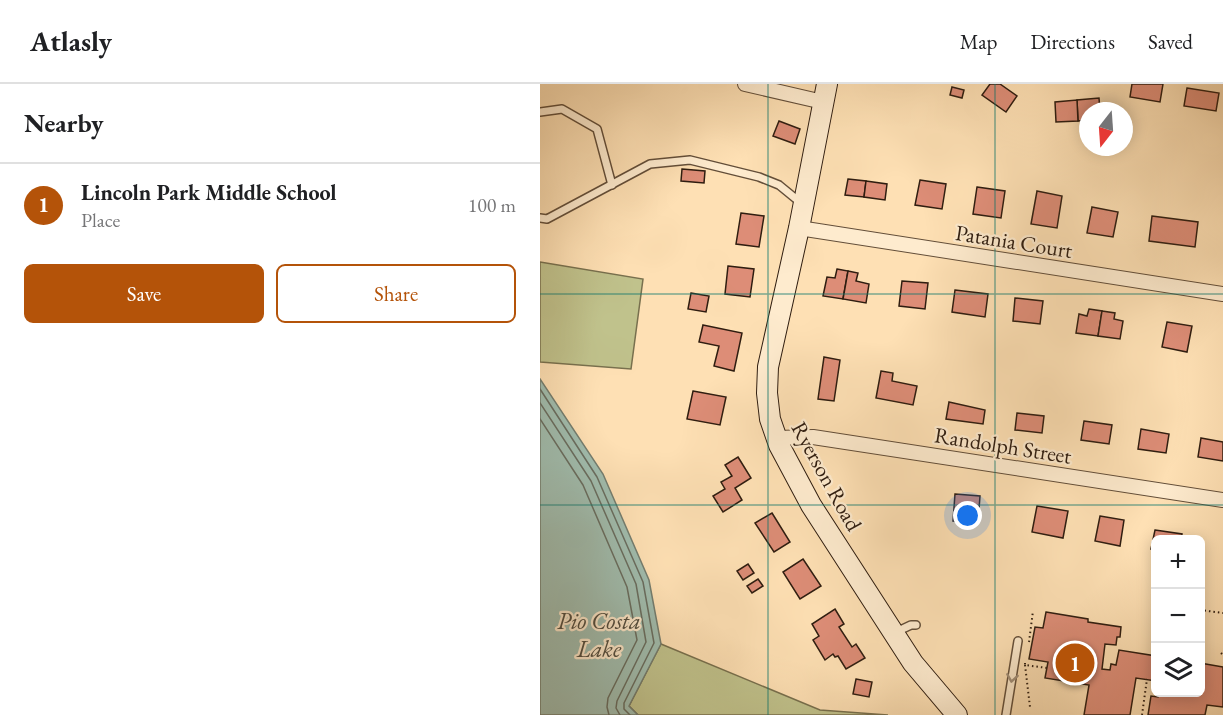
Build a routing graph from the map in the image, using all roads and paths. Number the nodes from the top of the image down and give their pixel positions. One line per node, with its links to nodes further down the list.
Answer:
1 (745, 84): 2 (street)
2 (825, 93): 5 (street, Ryerson Road)
3 (540, 111): 4 (lane)
4 (612, 185): 5 (lane); 6 (lane)
5 (803, 205): 7 (street, Ryerson Road)
6 (540, 218)
7 (799, 228): 8 (street, Patania Court); 9 (street, Ryerson Road)
8 (1223, 294)
9 (776, 438): 10 (street, Randolph Street); 15 (street, Ryerson Road)
10 (1223, 500)
11 (1033, 611): 17 (path)
12 (1205, 611): 13 (path)
13 (1223, 614)
14 (916, 625): 15 (lane)
15 (894, 634): 23 (street, Ryerson Road)
16 (1018, 641): 24 (lane, one-way to 24)
17 (1028, 643)
18 (1027, 654): 19 (path)
19 (1025, 665): 20 (path); 22 (path)
20 (1047, 668)
21 (1147, 679): 25 (path)
22 (1030, 707)
23 (957, 715)
24 (1006, 715)
25 (1142, 715)

